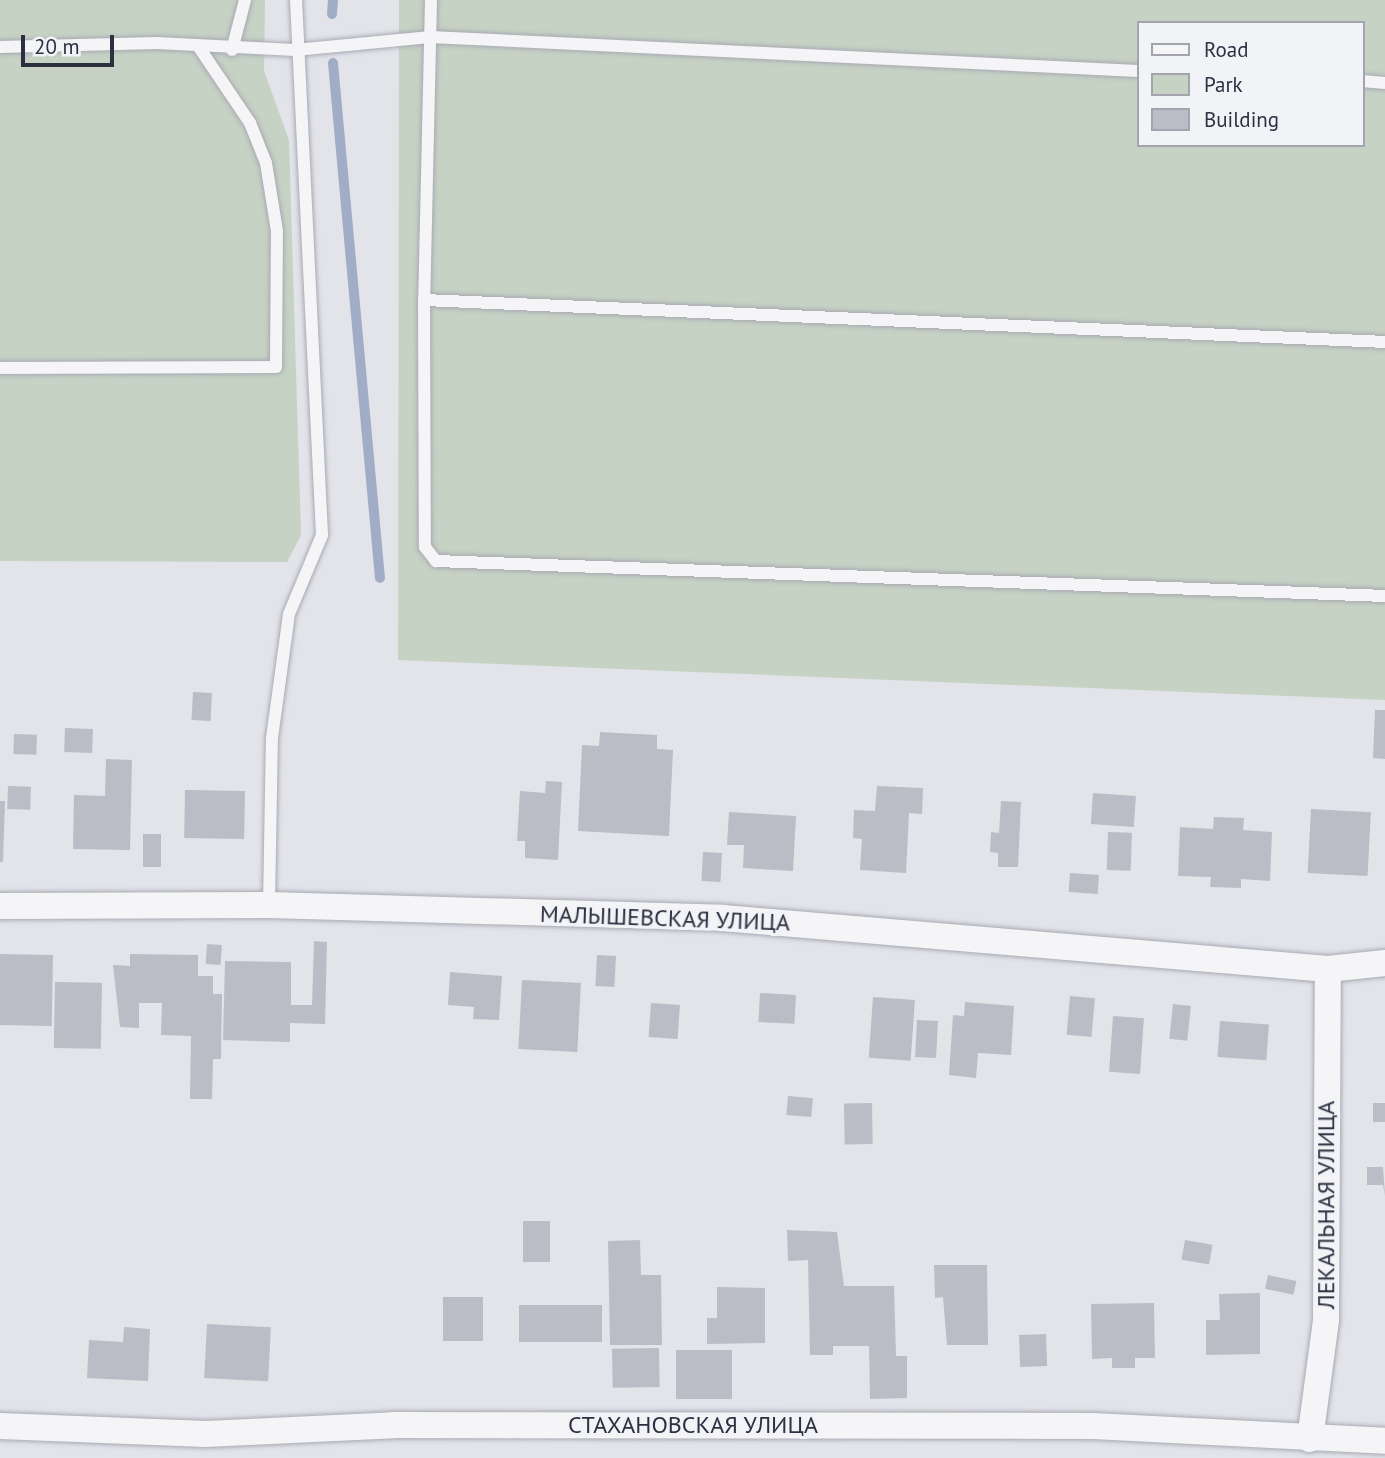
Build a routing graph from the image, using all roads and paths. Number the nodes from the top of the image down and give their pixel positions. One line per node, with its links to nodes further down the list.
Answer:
1 (245, 0): 7 (lane)
2 (296, 0): 8 (lane)
3 (431, 0): 4 (lane)
4 (430, 37): 8 (lane); 9 (lane); 12 (lane)
5 (198, 46): 6 (lane); 7 (lane); 14 (lane)
6 (0, 47)
7 (232, 50): 8 (lane)
8 (295, 50): 16 (lane)
9 (1136, 71)
10 (1364, 82): 11 (lane)
11 (1385, 83)
12 (424, 300): 13 (lane); 15 (lane)
13 (1385, 342)
14 (0, 368)
15 (1385, 596)
16 (269, 905): 17 (street, МАЛЫШЕВСКАЯ УЛИЦА); 19 (street, МАЛЫШЕВСКАЯ УЛИЦА)
17 (0, 906)
18 (1385, 963): 19 (street, МАЛЫШЕВСКАЯ УЛИЦА)
19 (1328, 969): 21 (street, ЛЕКАЛЬНАЯ УЛИЦА)
20 (0, 1426): 23 (street, СТАХАНОВСКАЯ УЛИЦА)
21 (1311, 1439): 22 (street, СТАХАНОВСКАЯ УЛИЦА); 23 (street, СТАХАНОВСКАЯ УЛИЦА)
22 (1385, 1441)
23 (1266, 1448)

